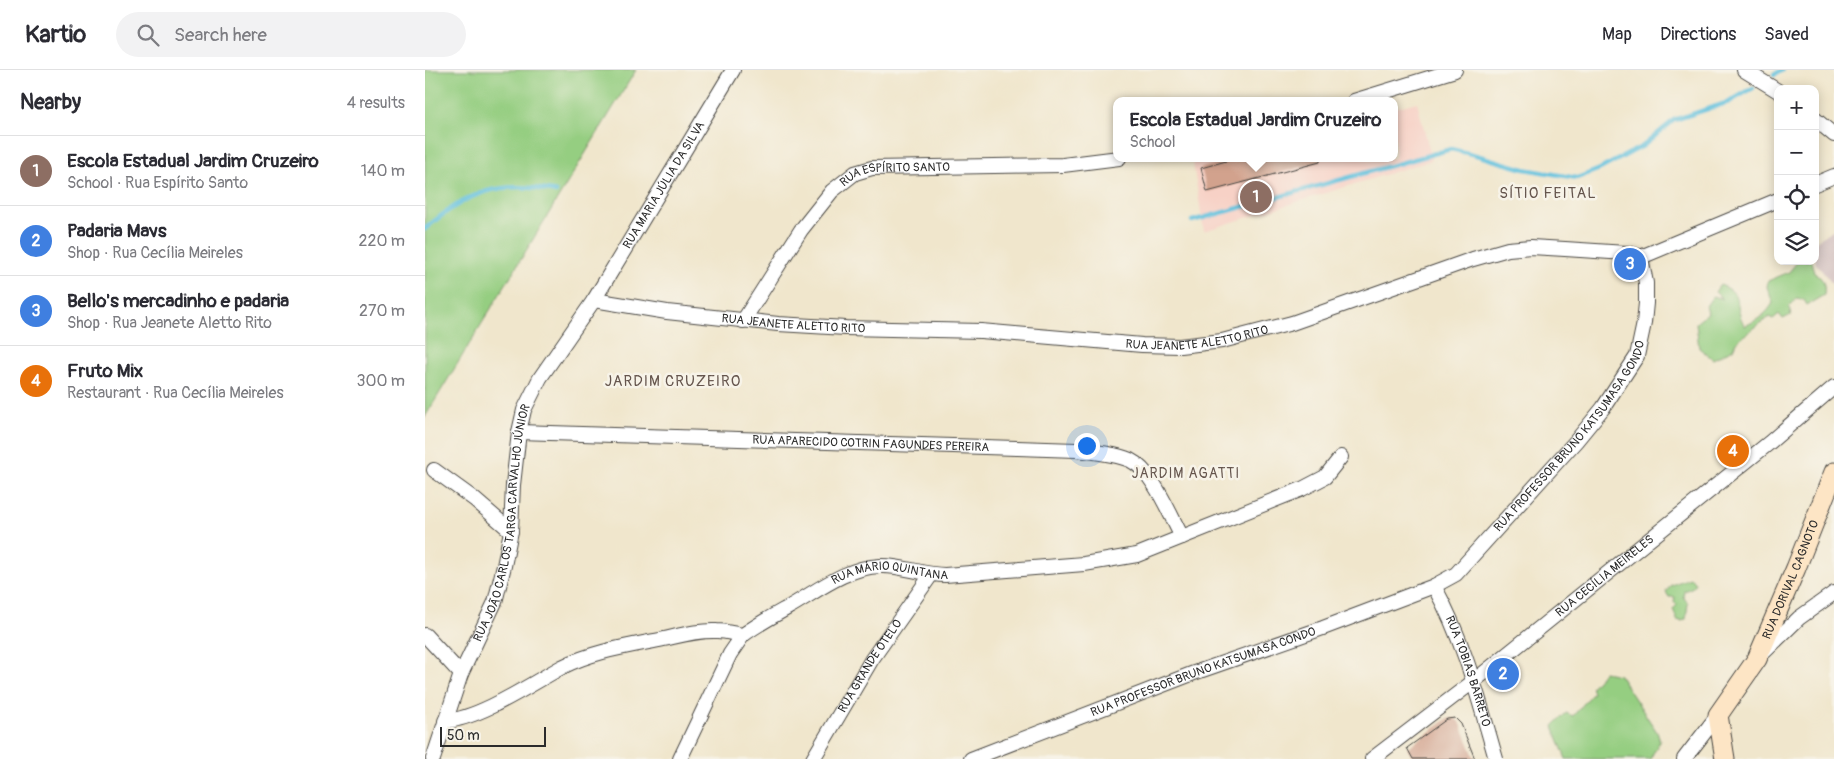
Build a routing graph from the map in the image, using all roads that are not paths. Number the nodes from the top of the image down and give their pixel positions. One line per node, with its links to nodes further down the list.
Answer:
1 (733, 70): 13 (street, RUA MARIA JÚLIA DA SILVA)
2 (1455, 70): 5 (street)
3 (1744, 70): 4 (street)
4 (1774, 89)
5 (1367, 97)
6 (1819, 122): 7 (street)
7 (1834, 135)
8 (1113, 159): 14 (street, RUA ESPÍRITO SANTO)
9 (1834, 176): 10 (street)
10 (1819, 182)
11 (1774, 202): 12 (street)
12 (1641, 257): 14 (street, RUA JEANETE ALETTO RITO); 23 (street, RUA PROFESSOR BRUNO KATSUMASA GONDO)
13 (594, 300): 14 (street, RUA JEANETE ALETTO RITO); 16 (street, RUA JOÃO CARLOS TARGA CARVALHO JÚNIOR)
14 (743, 321)
15 (1834, 387): 29 (street, RUA CECÍLIA MEIRELES)
16 (519, 432): 20 (street, RUA JOÃO CARLOS TARGA CARVALHO JÚNIOR); 21 (street, RUA APARECIDO COTRIN FAGUNDES PEREIRA)
17 (1341, 457): 21 (street, RUA MÁRIO QUINTANA)
18 (434, 470): 20 (street)
19 (1834, 472): 27 (street, RUA DORIVAL CAGNOTO)
20 (511, 531): 28 (street, RUA JOÃO CARLOS TARGA CARVALHO JÚNIOR)
21 (1182, 537): 22 (street, RUA MÁRIO QUINTANA)
22 (931, 575): 26 (street, RUA MÁRIO QUINTANA); 34 (street, RUA GRANDE OTELO)
23 (1434, 586): 29 (street, RUA TOBIAS BARRETO); 35 (street, RUA PROFESSOR BRUNO KATSUMASA CONDO)
24 (1834, 594): 27 (street)
25 (425, 635): 28 (street)
26 (743, 635): 31 (street); 33 (street)
27 (1757, 659): 30 (street, RUA DORIVAL CAGNOTO)
28 (461, 674): 31 (street, RUA JOÃO CARLOS TARGA CARVALHO JÚNIOR)
29 (1474, 681): 36 (street, RUA CECÍLIA MEIRELES); 37 (street, RUA TOBIAS BARRETO)
30 (1717, 715): 38 (street); 39 (street)
31 (445, 721): 32 (street, RUA JOÃO CARLOS TARGA CARVALHO JÚNIOR)
32 (433, 759)
33 (680, 759)
34 (813, 759)
35 (971, 759)
36 (1372, 759)
37 (1496, 759)
38 (1684, 759)
39 (1725, 759)

